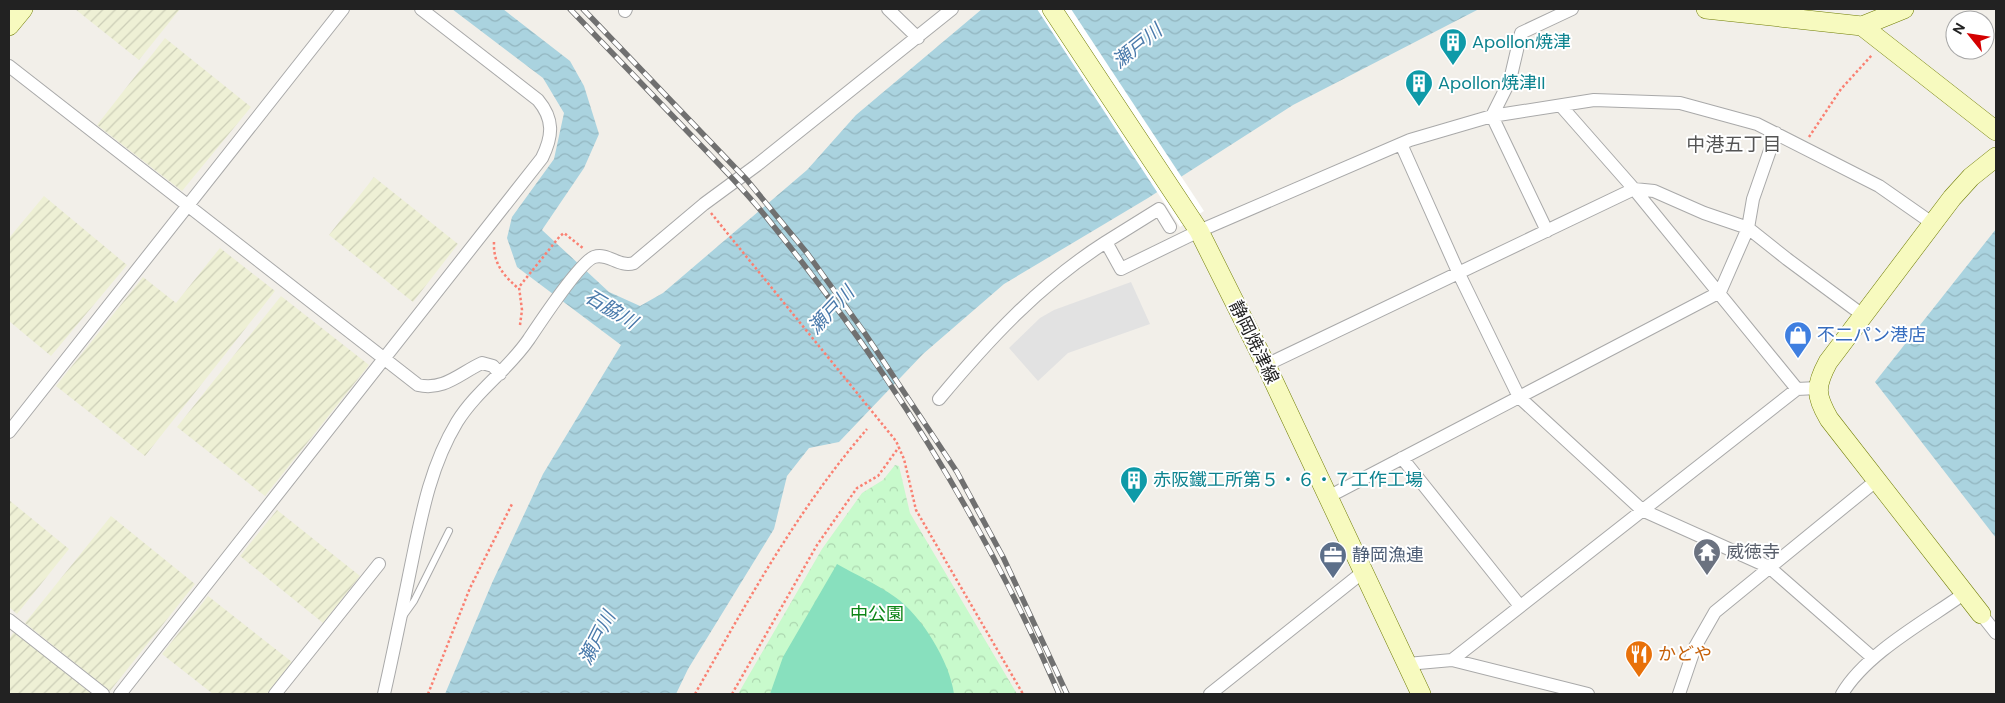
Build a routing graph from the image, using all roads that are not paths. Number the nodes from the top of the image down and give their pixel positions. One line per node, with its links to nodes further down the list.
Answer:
1 (22, 9): 10 (street)
2 (343, 9): 21 (street)
3 (421, 9): 31 (street)
4 (888, 9): 12 (street)
5 (952, 9): 12 (street)
6 (1052, 9): 23 (street, 静岡焼津線)
7 (1572, 9): 15 (street)
8 (1706, 9): 11 (street)
9 (1904, 9): 11 (street)
10 (9, 26)
11 (1862, 26): 16 (street)
12 (918, 38): 33 (street)
13 (9, 66): 21 (street)
14 (1561, 106): 15 (street); 17 (street); 20 (street)
15 (1492, 116): 18 (street); 26 (street)
16 (1996, 131)
17 (1776, 133): 22 (street); 25 (street)
18 (1401, 144): 23 (street); 28 (street)
19 (1996, 158): 22 (street)
20 (1634, 189): 25 (street); 26 (street); 29 (street)
21 (187, 206): 31 (street); 38 (street)
22 (1932, 223): 30 (street)
23 (1195, 225): 27 (street); 32 (street, 静岡焼津線)
24 (1170, 226): 27 (street)
25 (1748, 228): 29 (street); 30 (street)
26 (1546, 231): 28 (street)
27 (1106, 242): 37 (street)
28 (1459, 274): 32 (street); 36 (street)
29 (1720, 292): 35 (street); 36 (street)
30 (1864, 316): 34 (street)
31 (383, 359): 33 (street); 57 (street)
32 (1266, 365): 41 (street, 静岡焼津線)
33 (500, 374): 51 (street)
34 (1818, 388): 35 (street); 40 (street)
35 (1797, 389): 42 (street)
36 (1519, 397): 39 (street); 42 (street)
37 (939, 399)
38 (9, 432)
39 (1402, 458): 41 (street); 48 (street)
40 (1877, 480): 45 (street); 47 (street)
41 (1328, 497): 46 (street, 静岡焼津線)
42 (1642, 510): 45 (street); 48 (street)
43 (449, 531): 51 (lane)
44 (380, 564): 58 (street)
45 (1769, 567): 53 (street); 63 (street)
46 (1363, 572): 55 (street, 静岡焼津線); 60 (street)
47 (1965, 593): 49 (street); 53 (street)
48 (1520, 606): 54 (street)
49 (1981, 614): 52 (street)
50 (9, 620): 56 (street)
51 (400, 621): 59 (street)
52 (1996, 633)
53 (1873, 658): 64 (street)
54 (1452, 660): 55 (street); 62 (street)
55 (1406, 664): 61 (street, 静岡焼津線)
56 (103, 694)
57 (120, 694)
58 (275, 694)
59 (384, 694)
60 (1210, 694)
61 (1420, 694)
62 (1588, 694)
63 (1679, 694)
64 (1842, 694)

